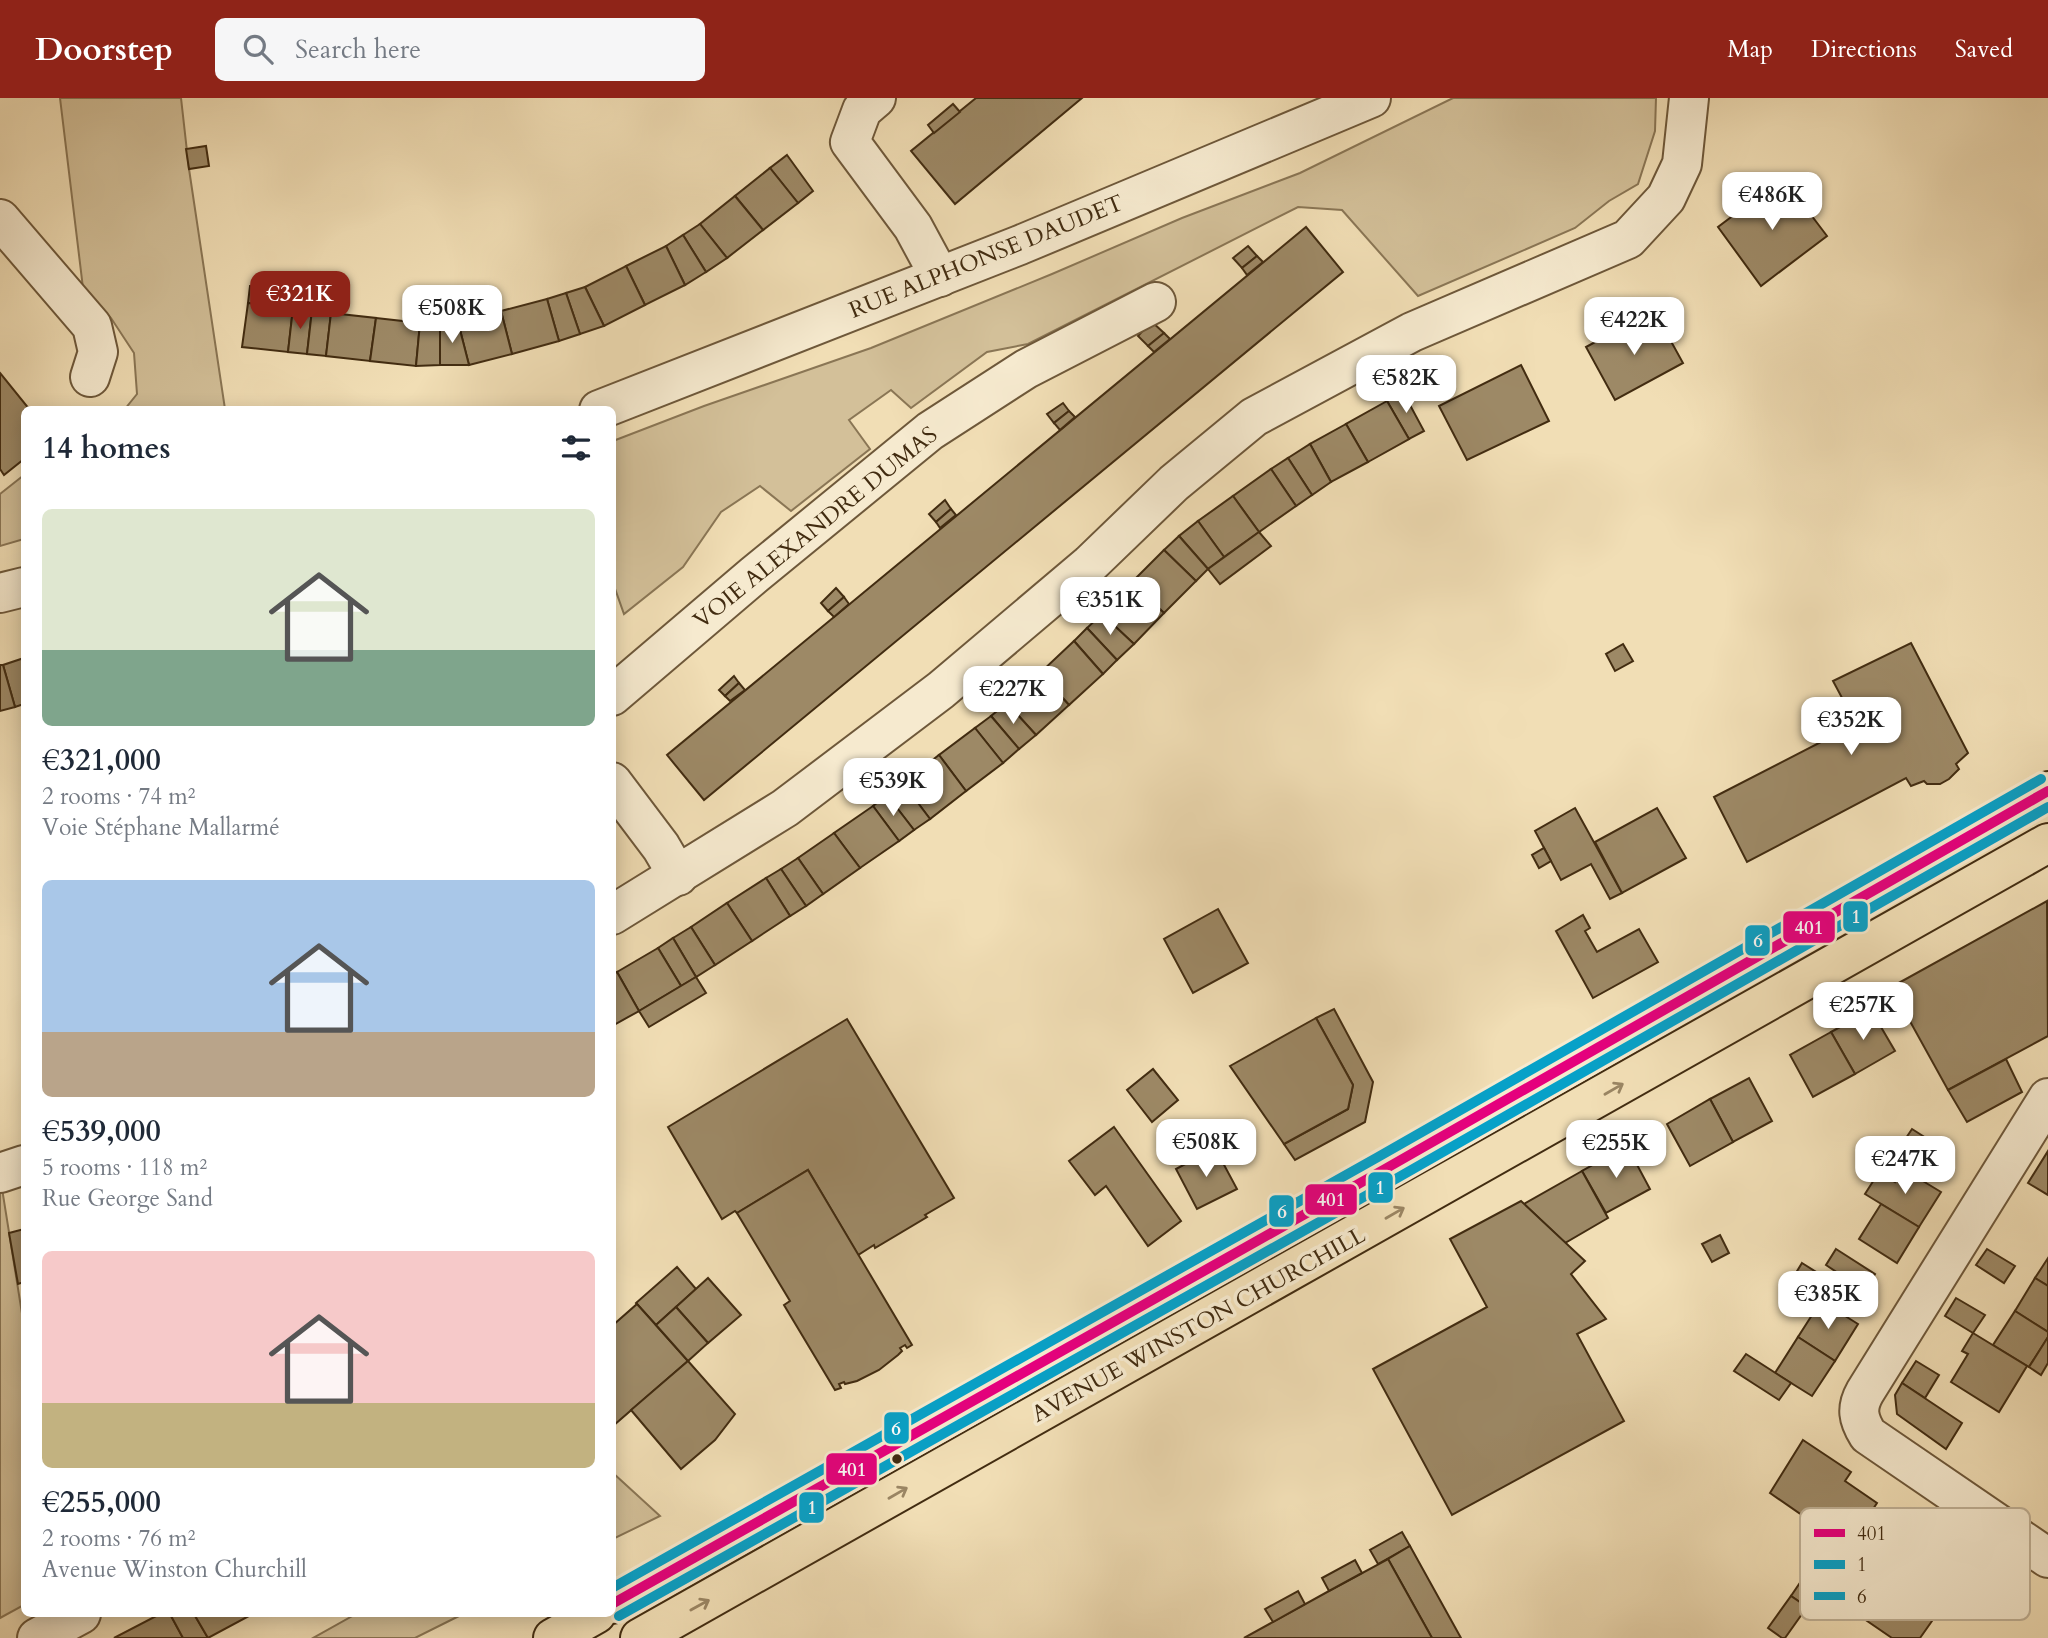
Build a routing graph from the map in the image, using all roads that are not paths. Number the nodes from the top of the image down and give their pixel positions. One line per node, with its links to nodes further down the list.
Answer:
1 (876, 98): 5 (street)
2 (1371, 98): 5 (street, RUE ALPHONSE DAUDET)
3 (1689, 98): 15 (street)
4 (0, 219): 7 (street)
5 (940, 276): 8 (street, RUE ALPHONSE DAUDET)
6 (1156, 302): 11 (street, VOIE ALEXANDRE DUMAS)
7 (90, 377)
8 (609, 406)
9 (21, 588): 10 (street)
10 (0, 593)
11 (616, 693)
12 (616, 787): 15 (street)
13 (2048, 791): 23 (main road, AVENUE WINSTON CHURCHILL)
14 (2048, 843): 28 (main road, AVENUE WINSTON CHURCHILL, one-way to 14)
15 (678, 876): 16 (street)
16 (616, 913)
17 (2048, 1098): 20 (street)
18 (21, 1166): 19 (street)
19 (0, 1173)
20 (1975, 1508)
21 (2030, 1546): 22 (street)
22 (2048, 1558)
23 (616, 1602)
24 (76, 1617): 26 (street)
25 (591, 1617): 27 (main road)
26 (37, 1638)
27 (553, 1638)
28 (640, 1638)

